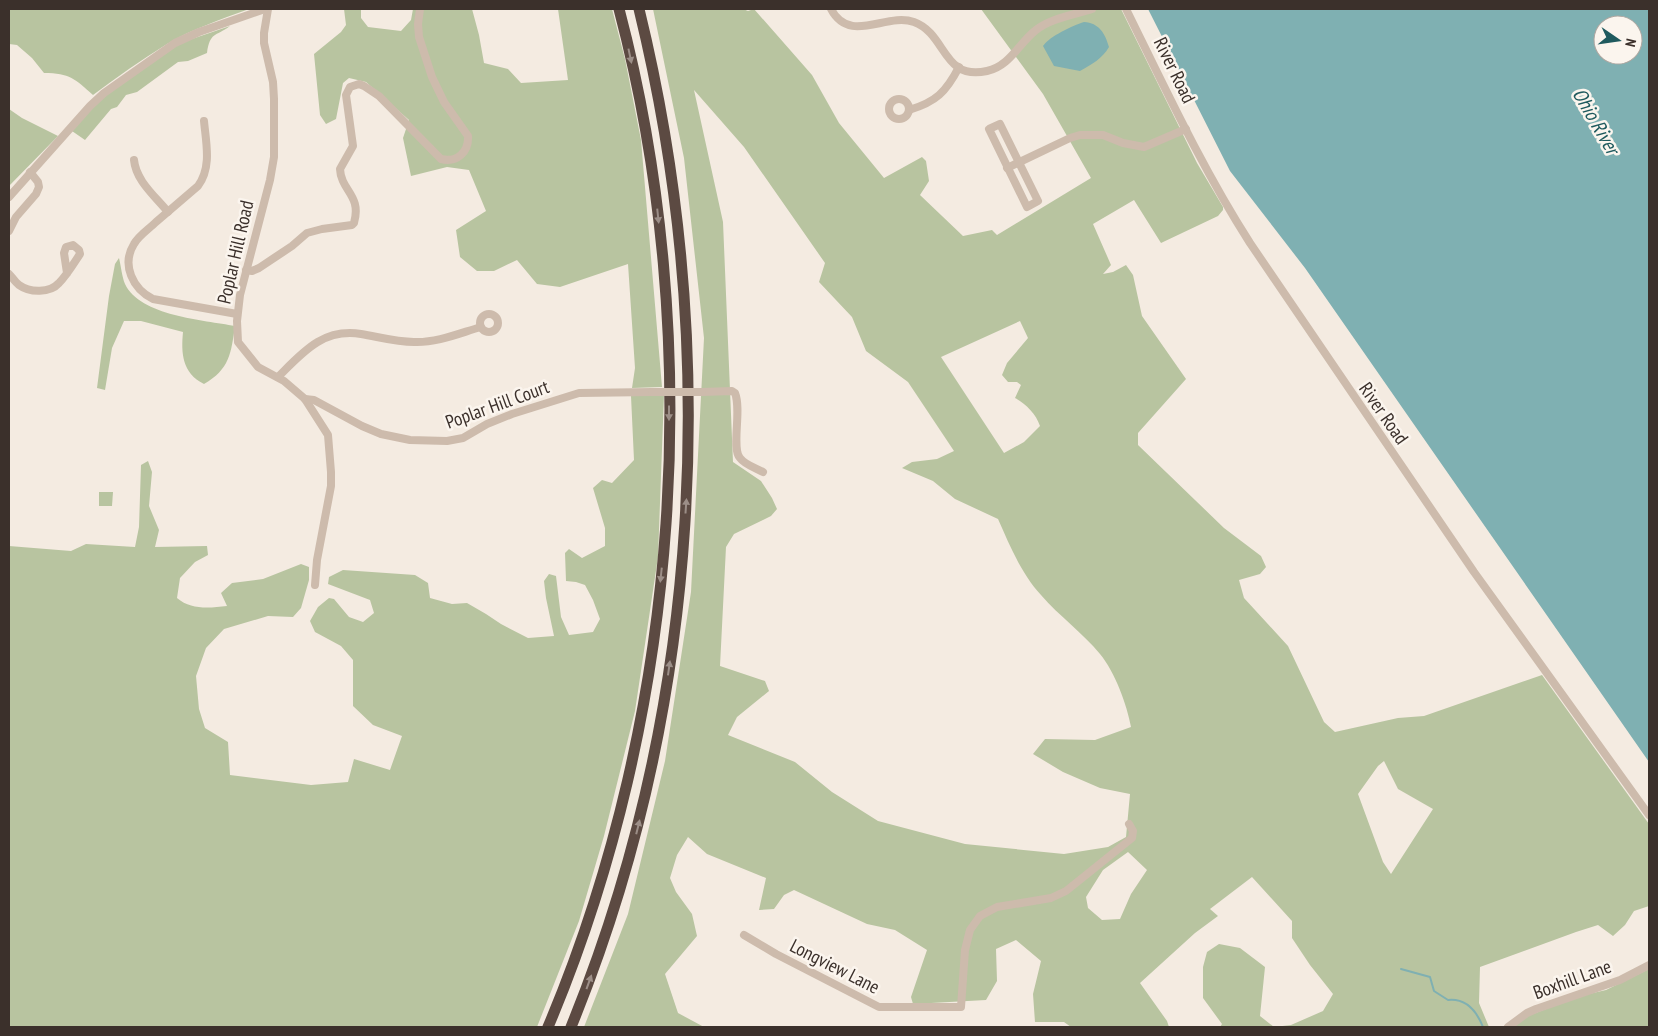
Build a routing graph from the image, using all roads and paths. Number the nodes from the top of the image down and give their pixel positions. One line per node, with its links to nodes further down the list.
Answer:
1 (266, 9): 15 (street); 19 (street, Poplar Hill Road)
2 (420, 9): 19 (street)
3 (619, 9): 32 (highway, one-way to 32)
4 (639, 9): 33 (highway, one-way to 4)
5 (831, 9): 8 (street)
6 (1092, 9): 8 (street)
7 (1126, 9): 11 (street, River Road)
8 (959, 67): 9 (street)
9 (909, 110)
10 (204, 121): 17 (street)
11 (1186, 129): 13 (street); 28 (street, River Road)
12 (134, 160): 17 (street)
13 (1019, 162): 14 (street); 14 (street); 14 (street)
14 (1007, 168)
15 (30, 172): 16 (street); 18 (street)
16 (9, 197)
17 (168, 212): 22 (street)
18 (9, 231)
19 (246, 270): 22 (street, Poplar Hill Road)
20 (66, 273): 21 (street)
21 (9, 274)
22 (237, 314): 24 (street, Poplar Hill Road)
23 (481, 327): 24 (street)
24 (278, 377): 25 (street, Poplar Hill Road)
25 (305, 398): 26 (street, Poplar Hill Court, bridge); 27 (street, Poplar Hill Road)
26 (763, 472)
27 (315, 585)
28 (1649, 815)
29 (1129, 824): 30 (street, Longview Lane)
30 (744, 935)
31 (1649, 965): 34 (street, Boxhill Lane)
32 (548, 1027)
33 (571, 1027)
34 (1508, 1027)

